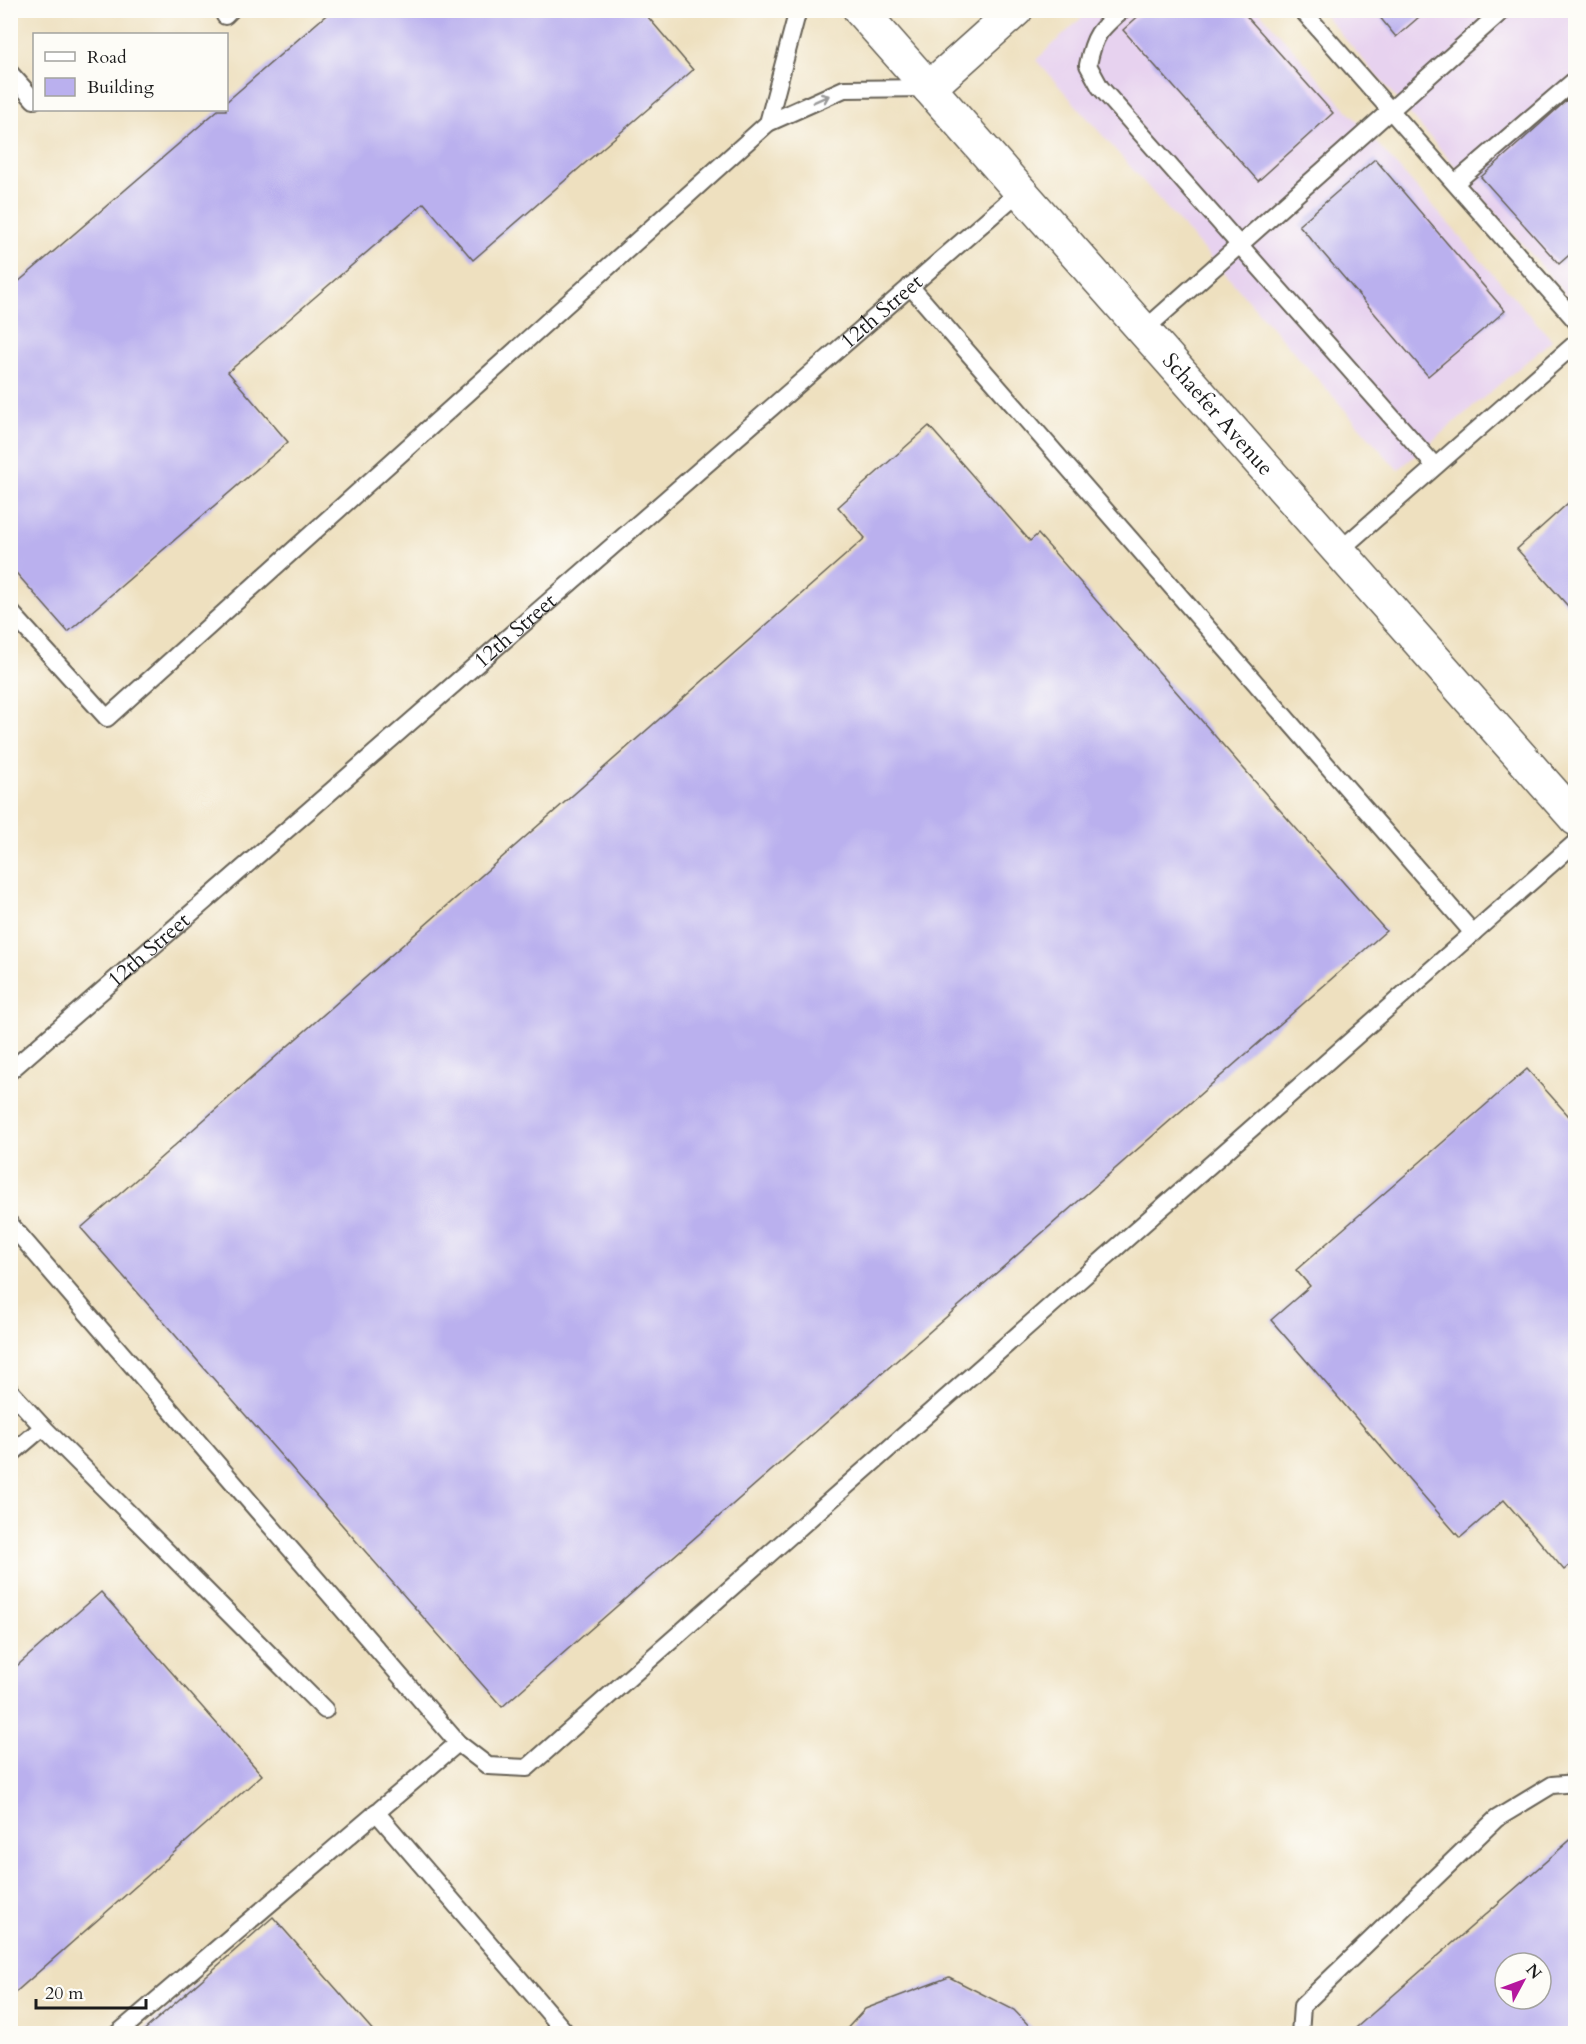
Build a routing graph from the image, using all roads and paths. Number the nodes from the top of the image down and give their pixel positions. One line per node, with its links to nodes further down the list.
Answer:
1 (798, 10): 12 (lane)
2 (860, 10): 9 (street, Schaefer Avenue)
3 (1016, 10): 9 (street)
4 (1122, 10): 15 (lane)
5 (1302, 10): 11 (lane)
6 (1503, 10): 11 (lane)
7 (10, 73): 10 (lane)
8 (1575, 79): 13 (lane)
9 (929, 88): 12 (lane, one-way to 9); 14 (street, Schaefer Avenue)
10 (33, 99)
11 (1391, 110): 13 (lane); 15 (lane)
12 (768, 123): 22 (lane)
13 (1455, 183): 17 (lane)
14 (1020, 191): 16 (lane, 12th Street); 18 (street, Schaefer Avenue)
15 (1239, 246): 18 (lane); 20 (lane)
16 (910, 286): 25 (lane); 26 (lane, 12th Street)
17 (1575, 321)
18 (1143, 331): 21 (street, Schaefer Avenue)
19 (1575, 343): 20 (lane)
20 (1435, 466): 21 (lane)
21 (1339, 551): 23 (street, Schaefer Avenue)
22 (10, 610)
23 (1575, 819)
24 (1575, 843): 25 (lane)
25 (1473, 933): 32 (lane)
26 (10, 1071)
27 (10, 1224): 32 (lane)
28 (10, 1390): 29 (lane)
29 (43, 1427): 30 (lane); 31 (lane)
30 (10, 1455)
31 (325, 1710)
32 (458, 1743): 34 (lane)
33 (1575, 1783): 37 (lane)
34 (375, 1812): 35 (lane); 36 (lane)
35 (117, 2034)
36 (567, 2034)
37 (1300, 2034)

